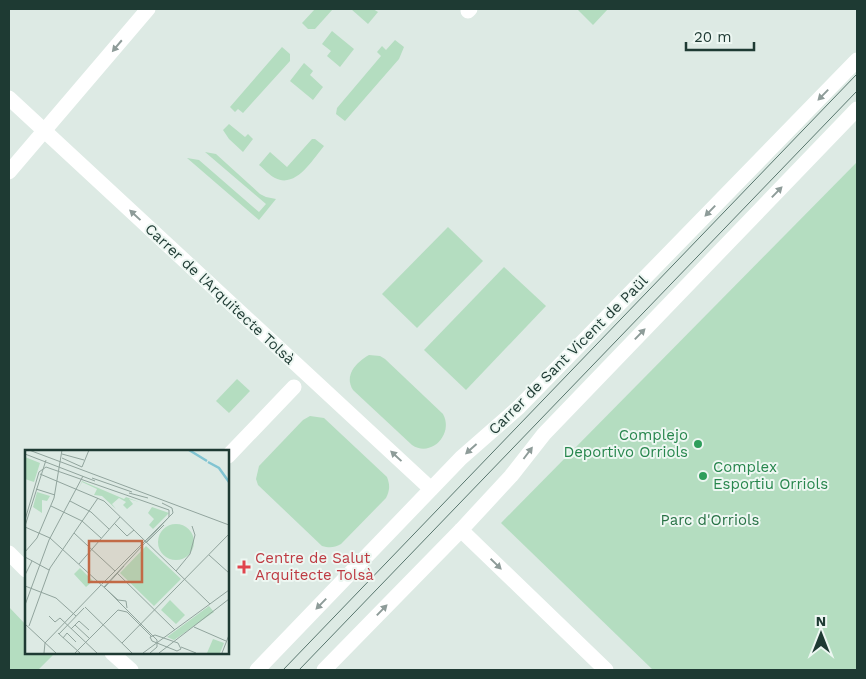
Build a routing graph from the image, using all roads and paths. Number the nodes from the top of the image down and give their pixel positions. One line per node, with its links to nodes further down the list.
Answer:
1 (148, 9): 5 (street, one-way to 5)
2 (857, 60): 9 (street, Carrer de Sant Vicent de Paül, one-way to 9)
3 (9, 98): 5 (street, Carrer de l'Arquitecte Tolsà)
4 (857, 109): 10 (street, one-way to 4)
5 (44, 131): 6 (street); 9 (street, Carrer de l'Arquitecte Tolsà, one-way to 5)
6 (9, 172)
7 (294, 387): 8 (street)
8 (229, 455)
9 (431, 489): 15 (street, Carrer de Sant Vicent de Paül, one-way to 15)
10 (461, 530): 16 (street, one-way to 10); 17 (street, one-way to 17)
11 (9, 553): 12 (street)
12 (25, 569)
13 (113, 654): 14 (street)
14 (131, 670)
15 (257, 670)
16 (324, 670)
17 (606, 670)

